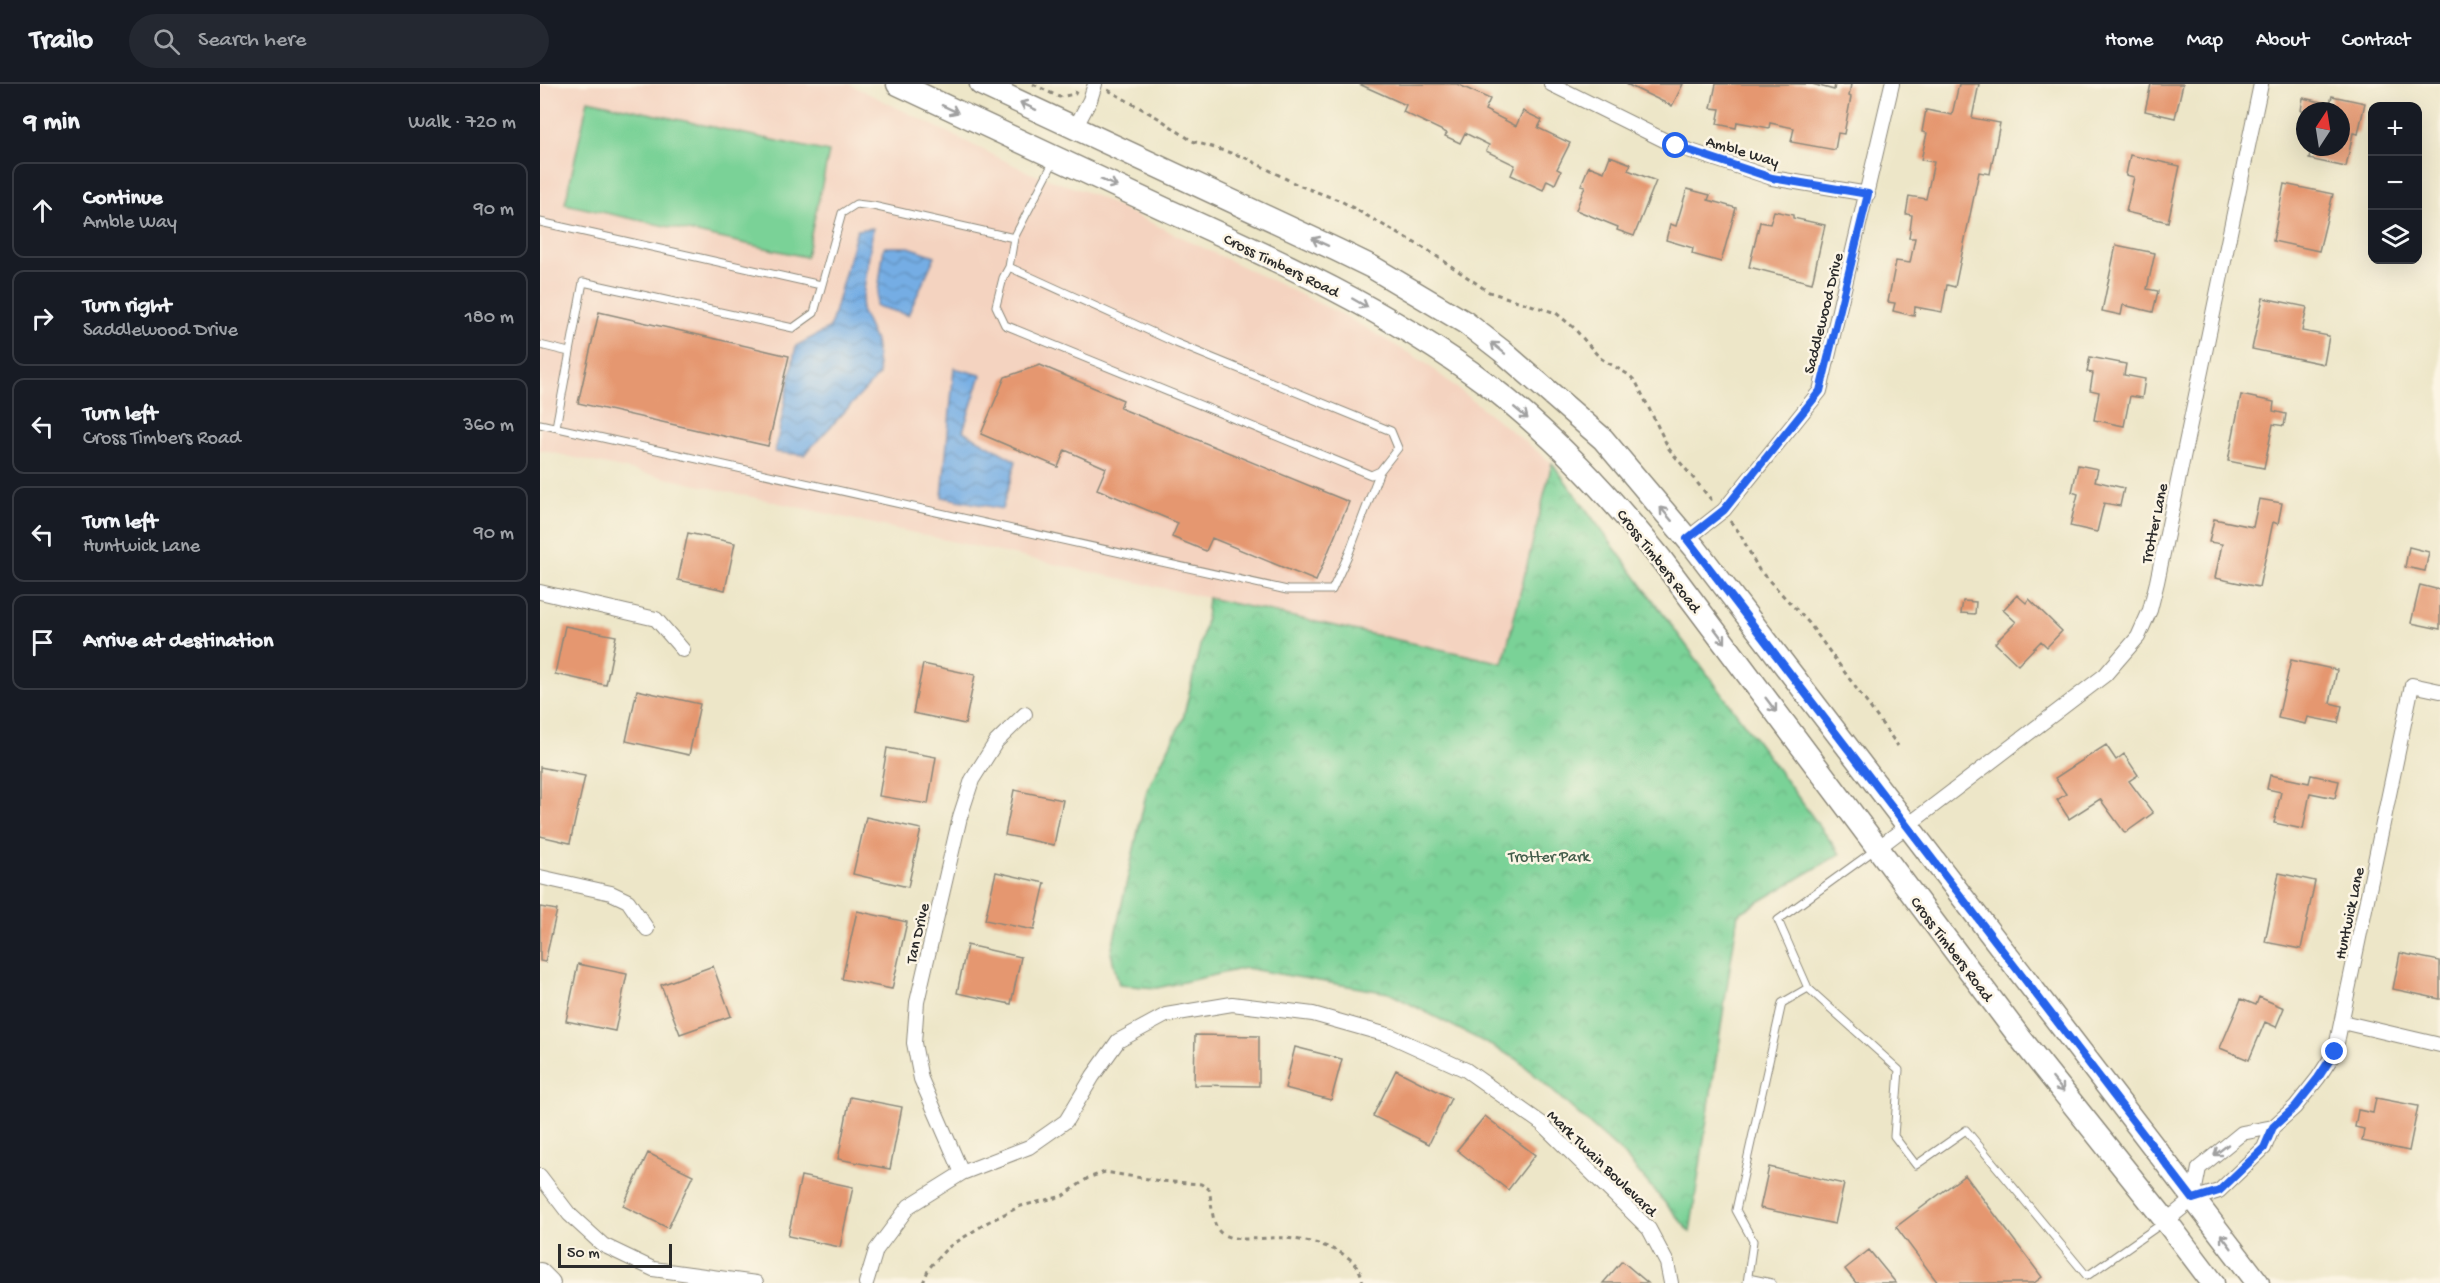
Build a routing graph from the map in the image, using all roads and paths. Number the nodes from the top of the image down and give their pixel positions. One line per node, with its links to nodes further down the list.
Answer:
1 (898, 84): 10 (main road, Cross Timbers Road, one-way to 10)
2 (981, 84): 9 (main road, Cross Timbers Road, one-way to 2)
3 (1032, 84): 4 (path)
4 (1080, 84)
5 (1095, 84): 9 (street)
6 (1551, 84): 11 (street, Amble Way)
7 (1892, 84): 11 (street, Saddlewood Drive)
8 (2261, 84): 26 (street, Trotter Lane)
9 (1075, 128): 10 (main road); 21 (main road, Cross Timbers Road, one-way to 9)
10 (1055, 159): 13 (lane); 27 (main road, Cross Timbers Road, one-way to 27)
11 (1868, 194): 21 (street, Saddlewood Drive)
12 (540, 222): 15 (lane)
13 (1014, 238): 14 (lane); 15 (lane)
14 (1009, 267): 20 (lane); 20 (lane)
15 (821, 285): 17 (lane)
16 (540, 345): 17 (lane)
17 (569, 351): 19 (lane)
18 (540, 424): 19 (lane)
19 (556, 427): 20 (lane)
20 (1380, 471)
21 (1687, 539): 26 (main road, Cross Timbers Road)
22 (540, 592): 23 (street)
23 (683, 650)
24 (2440, 691): 31 (street, Huntwick Lane)
25 (1025, 714): 34 (street, Tan Drive)
26 (1908, 826): 27 (street, Trotter Lane); 36 (main road, Cross Timbers Road)
27 (1878, 848): 30 (lane); 37 (main road, Cross Timbers Road, one-way to 37)
28 (540, 877): 29 (street)
29 (647, 929)
30 (1808, 988): 39 (lane); 40 (lane)
31 (2342, 1022): 32 (street); 33 (street, Huntwick Lane)
32 (2440, 1045)
33 (2273, 1127): 36 (street, Huntwick Lane); 36 (street, one-way to 36)
34 (962, 1173): 43 (street, Mark Twain Boulevard); 46 (street, Mark Twain Boulevard)
35 (540, 1176): 42 (street)
36 (2193, 1199): 37 (street, Huntwick Lane); 49 (main road, Cross Timbers Road, one-way to 36)
37 (2166, 1221): 40 (lane); 48 (main road, Cross Timbers Road)
38 (540, 1273): 41 (main road)
39 (1747, 1280): 47 (lane)
40 (2089, 1280)
41 (550, 1283)
42 (756, 1283)
43 (866, 1283)
44 (923, 1283): 45 (path)
45 (1363, 1283)
46 (1671, 1283)
47 (1772, 1283)
48 (2212, 1283)
49 (2258, 1283)

